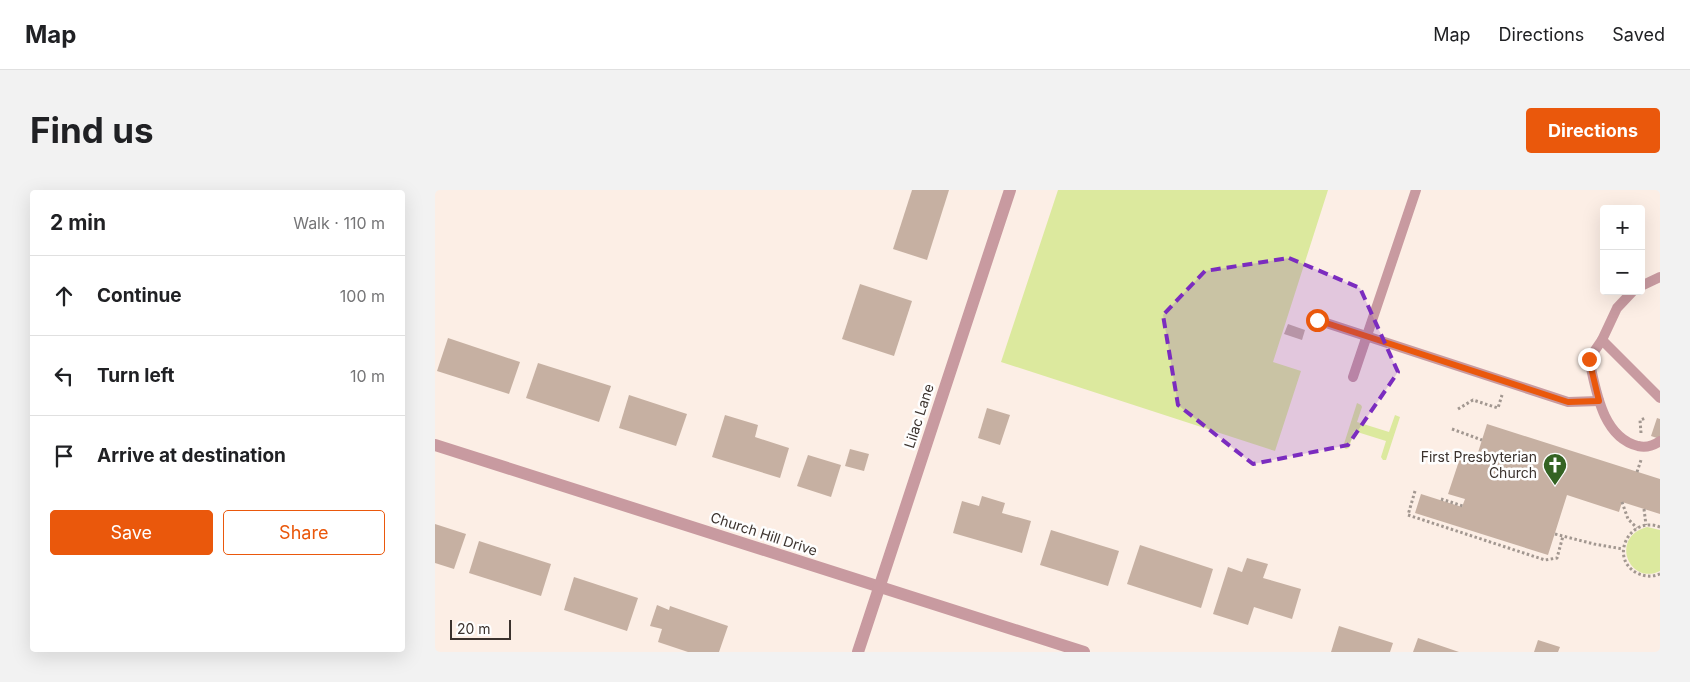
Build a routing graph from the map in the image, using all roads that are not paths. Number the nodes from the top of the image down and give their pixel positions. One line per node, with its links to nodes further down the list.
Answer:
1 (1010, 190): 14 (street, Lilac Lane)
2 (1416, 190): 7 (lane)
3 (1660, 277): 4 (lane)
4 (1645, 284)
5 (1629, 295): 8 (lane)
6 (1317, 320): 7 (lane)
7 (1367, 337): 9 (lane); 11 (lane)
8 (1602, 340): 10 (lane); 11 (lane)
9 (1353, 377)
10 (1660, 398)
11 (1599, 401): 12 (lane)
12 (1660, 441)
13 (435, 445): 14 (street, Church Hill Drive)
14 (879, 587): 15 (street, Lilac Lane); 16 (street, Church Hill Drive)
15 (858, 652)
16 (1084, 652)

